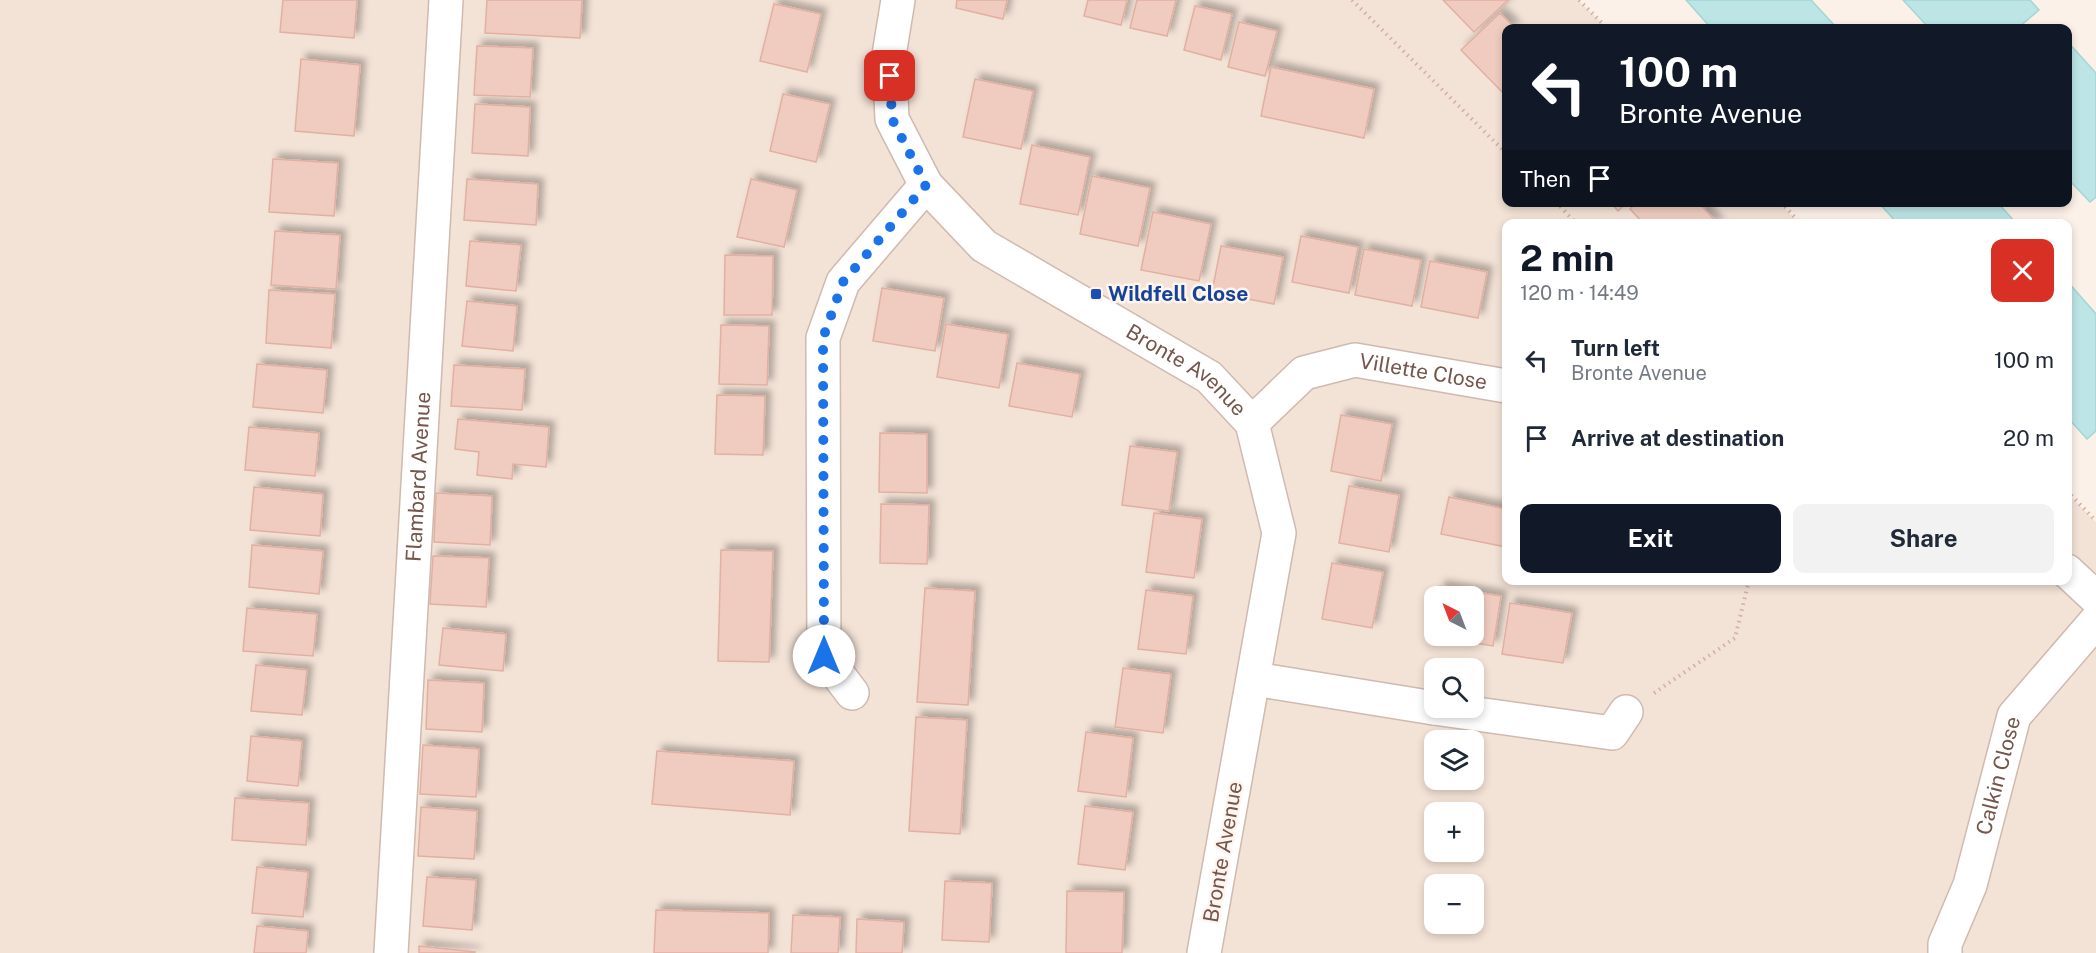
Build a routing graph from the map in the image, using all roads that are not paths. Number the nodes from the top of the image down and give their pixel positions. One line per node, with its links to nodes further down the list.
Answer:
1 (446, 0): 14 (street, Flambard Avenue)
2 (898, 0): 3 (street, Bronte Avenue)
3 (926, 185): 5 (street, Bronte Avenue); 10 (street)
4 (1502, 385): 5 (street, Villette Close)
5 (1252, 423): 9 (street, Bronte Avenue)
6 (2072, 576): 7 (street)
7 (2096, 598)
8 (2096, 621): 16 (street, Calkin Close)
9 (1254, 679): 11 (street); 15 (street, Bronte Avenue)
10 (852, 693)
11 (1424, 706)
12 (1626, 712): 13 (street)
13 (1484, 715)
14 (391, 953)
15 (1204, 953)
16 (1945, 953)

